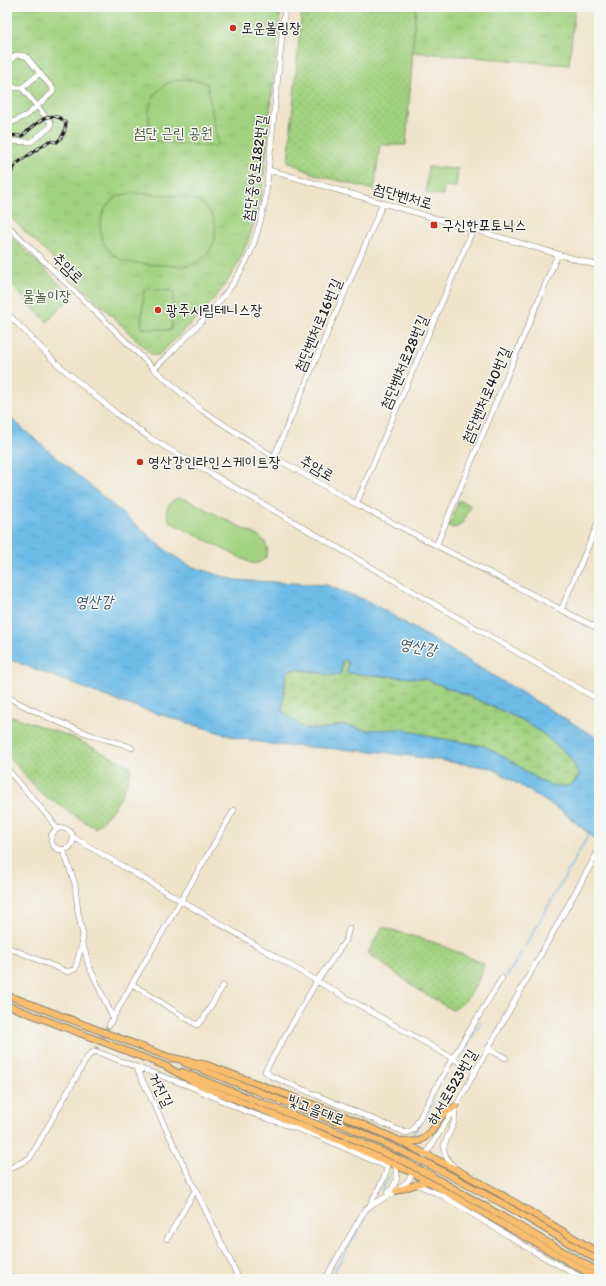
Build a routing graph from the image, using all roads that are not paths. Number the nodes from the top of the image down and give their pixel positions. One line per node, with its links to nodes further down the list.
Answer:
1 (285, 7): 9 (street, 첨단중앙로182번길)
2 (40, 73): 3 (street); 5 (street); 6 (street)
3 (7, 83)
4 (7, 87): 5 (street)
5 (22, 88): 6 (street)
6 (37, 106): 7 (street); 8 (street)
7 (7, 123)
8 (7, 141)
9 (269, 170): 10 (street, 첨단벤처로); 16 (street, 첨단중앙로182번길)
10 (383, 203): 12 (street, 첨단벤처로); 17 (street, 첨단벤처로16번길)
11 (7, 225): 16 (street, 추암로)
12 (473, 229): 13 (street, 첨단벤처로); 18 (street, 첨단벤처로28번길)
13 (558, 254): 14 (street, 첨단벤처로); 20 (street, 첨단벤처로40번길)
14 (599, 266)
15 (7, 313): 24 (street)
16 (154, 369): 17 (street, 추암로)
17 (274, 457): 18 (street, 추암로)
18 (356, 504): 20 (street, 추암로)
19 (599, 521): 21 (street)
20 (436, 546): 21 (street, 추암로)
21 (562, 610): 22 (street, 추암로)
22 (599, 630)
23 (7, 697): 25 (street)
24 (599, 700)
25 (132, 748)
26 (7, 769): 28 (street)
27 (234, 810): 32 (street)
28 (57, 830): 29 (street); 30 (street)
29 (73, 837): 30 (street); 32 (street)
30 (62, 849): 34 (street)
31 (599, 850): 44 (street, 하서로523번길)
32 (181, 901): 37 (street); 38 (street)
33 (349, 928): 37 (street)
34 (82, 944): 35 (street); 42 (street)
35 (7, 947)
36 (502, 978): 47 (street, 하서로523번길)
37 (317, 981): 47 (street); 47 (street, 하서로523번길)
38 (132, 984): 39 (street); 42 (street)
39 (223, 986)
40 (7, 995): 45 (main road, 빛고을대로)
41 (7, 1005): 48 (main road, 빛고을대로)
42 (113, 1018): 43 (street)
43 (109, 1025)
44 (488, 1049): 46 (street); 50 (street, 하서로523번길)
45 (168, 1057): 52 (main road); 66 (main road, 빛고을대로, bridge)
46 (506, 1058)
47 (452, 1059): 50 (street)
48 (165, 1066): 54 (main road); 67 (main road, 빛고을대로, bridge)
49 (136, 1067): 55 (street, 거진길); 60 (street, 거진길); 63 (street)
50 (475, 1071): 51 (street, 하서로523번길)
51 (456, 1106): 52 (main road); 53 (street, 하서로523번길); 56 (street)
52 (402, 1142): 53 (main road)
53 (426, 1154): 56 (main road); 57 (street, 하서로523번길)
54 (394, 1164): 57 (main road); 62 (street)
55 (7, 1170)
56 (456, 1170): 65 (main road)
57 (413, 1173): 58 (main road); 61 (street, 하서로523번길)
58 (427, 1181): 59 (main road); 73 (main road)
59 (416, 1184): 61 (main road); 72 (street)
60 (196, 1190): 64 (street); 70 (street, 거진길)
61 (396, 1191): 62 (street, 하서로523번길)
62 (384, 1198): 63 (street, 하서로523번길)
63 (370, 1206): 71 (street)
64 (166, 1239)
65 (599, 1253)
66 (599, 1260)
67 (599, 1272)
68 (7, 1277): 69 (street)
69 (20, 1279)
70 (239, 1279)
71 (325, 1279)
72 (584, 1279)
73 (599, 1279)

